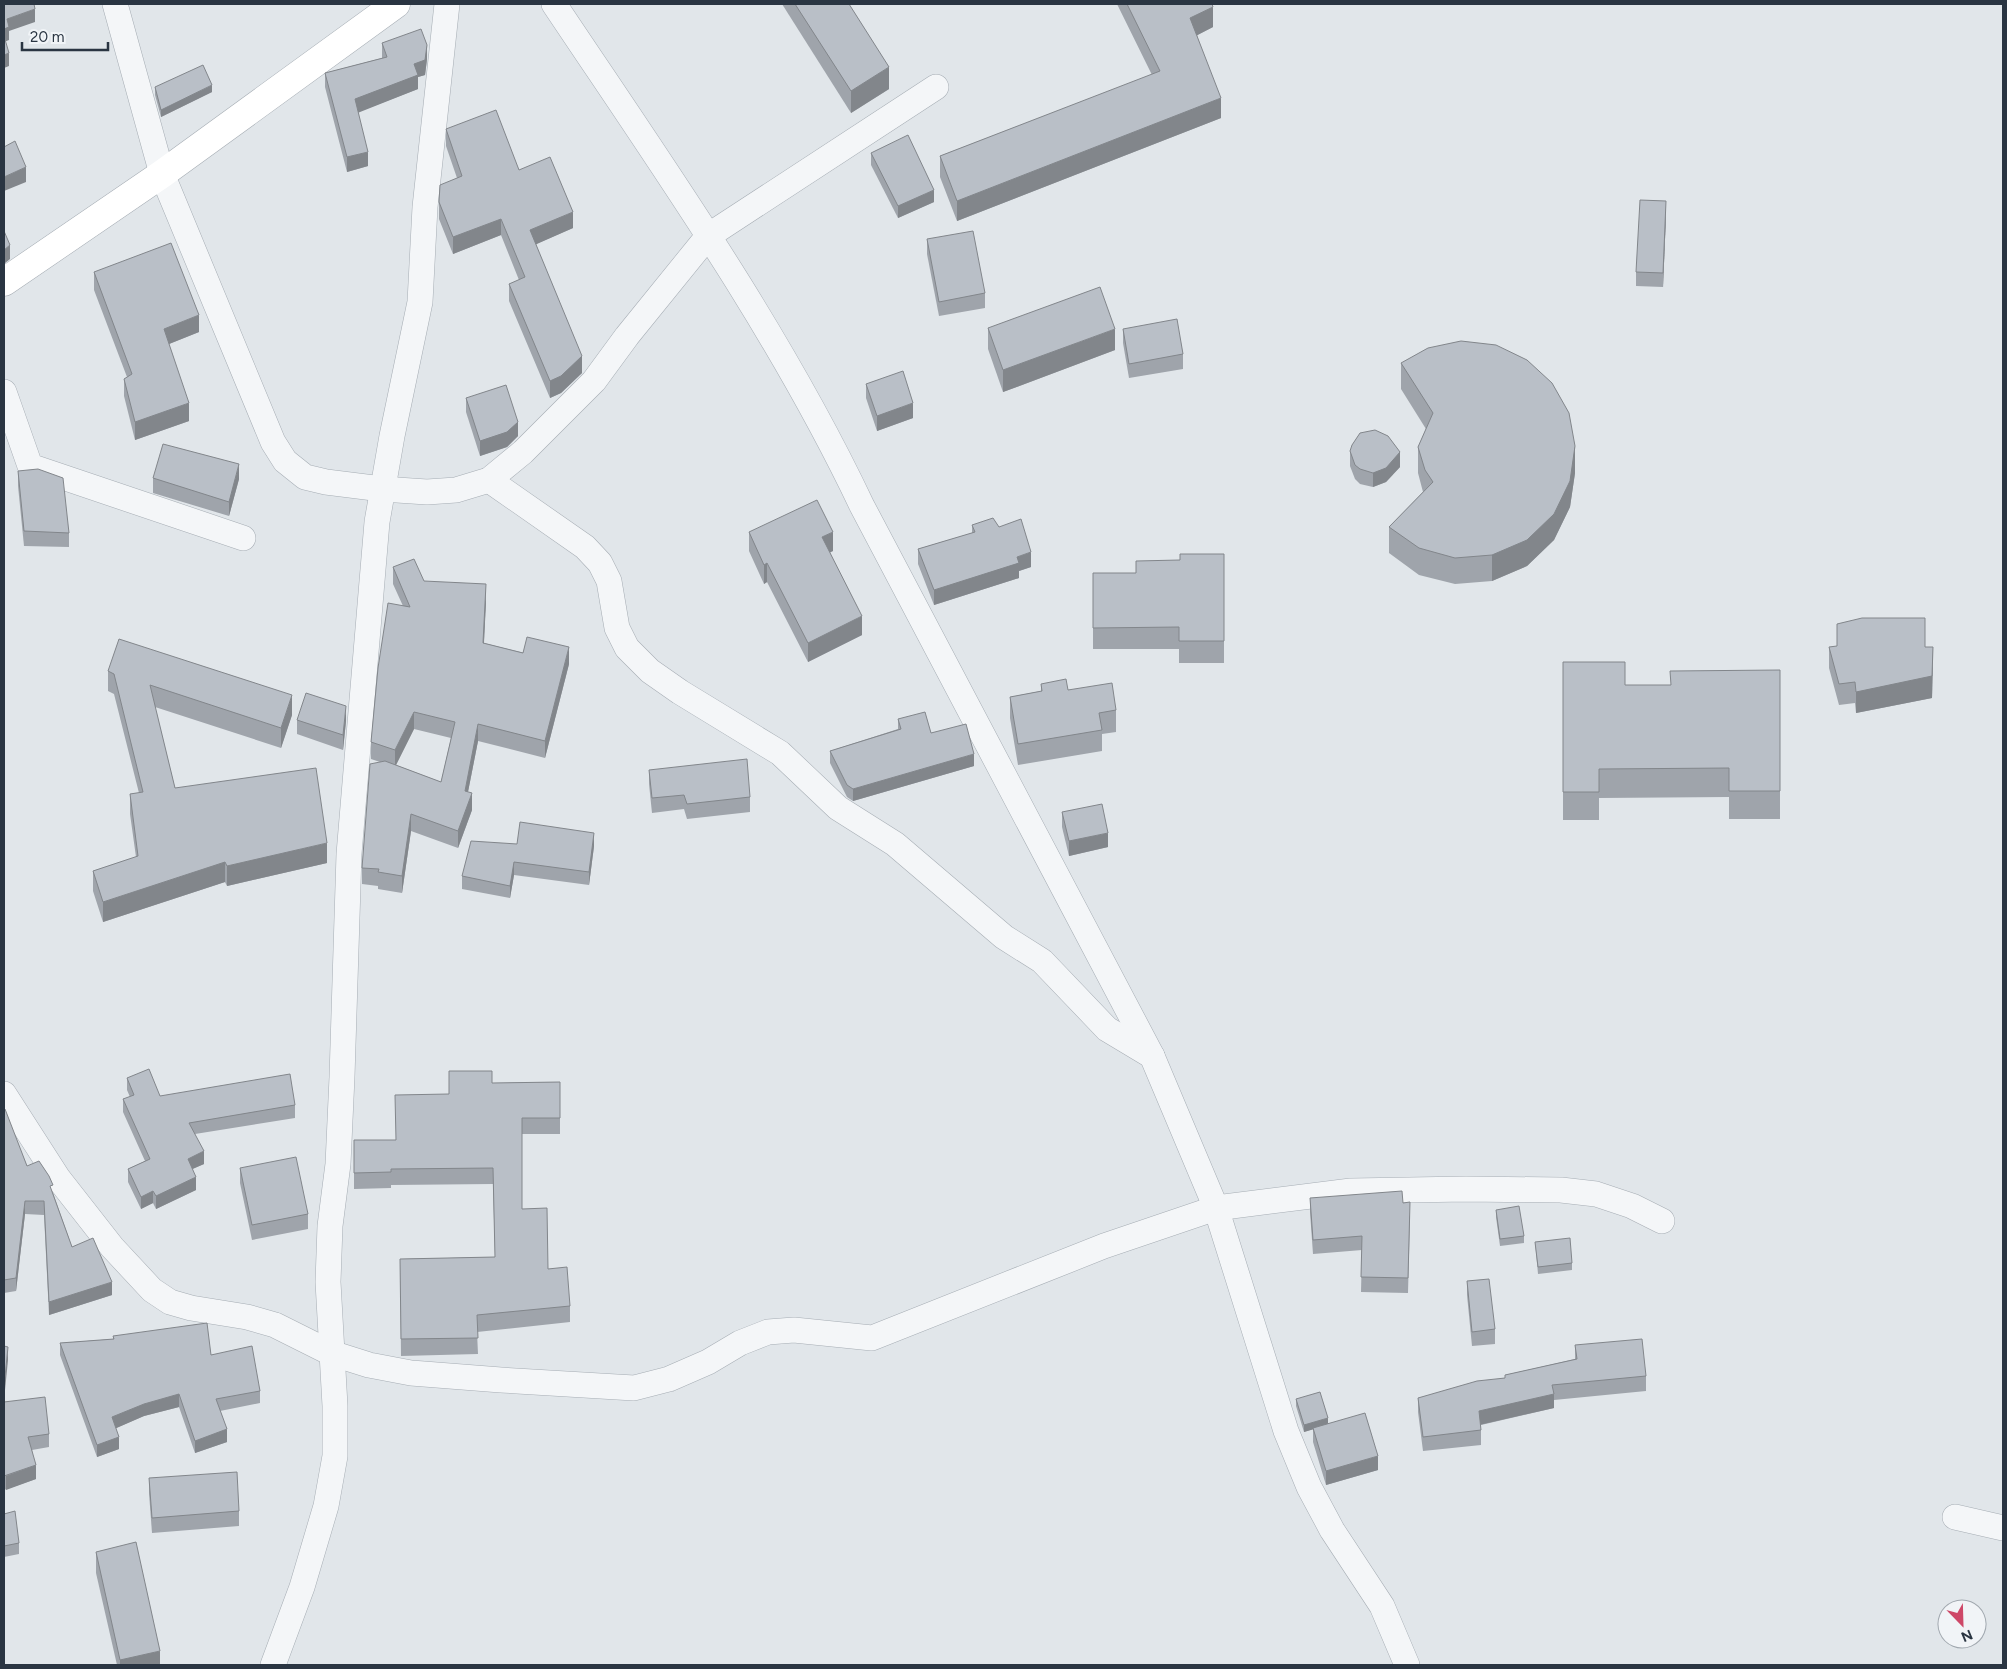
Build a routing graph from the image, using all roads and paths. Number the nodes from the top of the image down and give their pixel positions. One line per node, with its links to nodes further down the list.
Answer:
1 (115, 4): 6 (street)
2 (396, 4): 6 (street)
3 (447, 4): 11 (street)
4 (554, 4): 7 (street)
5 (936, 87): 7 (street)
6 (162, 174): 8 (street); 11 (street)
7 (708, 236): 10 (street); 13 (street)
8 (4, 282)
9 (4, 392): 12 (street)
10 (489, 480): 11 (street); 13 (street)
11 (382, 489): 17 (street)
12 (244, 538)
13 (1152, 1056): 15 (street)
14 (4, 1094): 17 (street)
15 (1216, 1208): 16 (street); 17 (street); 21 (street)
16 (1662, 1221)
17 (331, 1353): 20 (street)
18 (1955, 1517): 19 (street)
19 (2003, 1528)
20 (273, 1665)
21 (1407, 1665)

